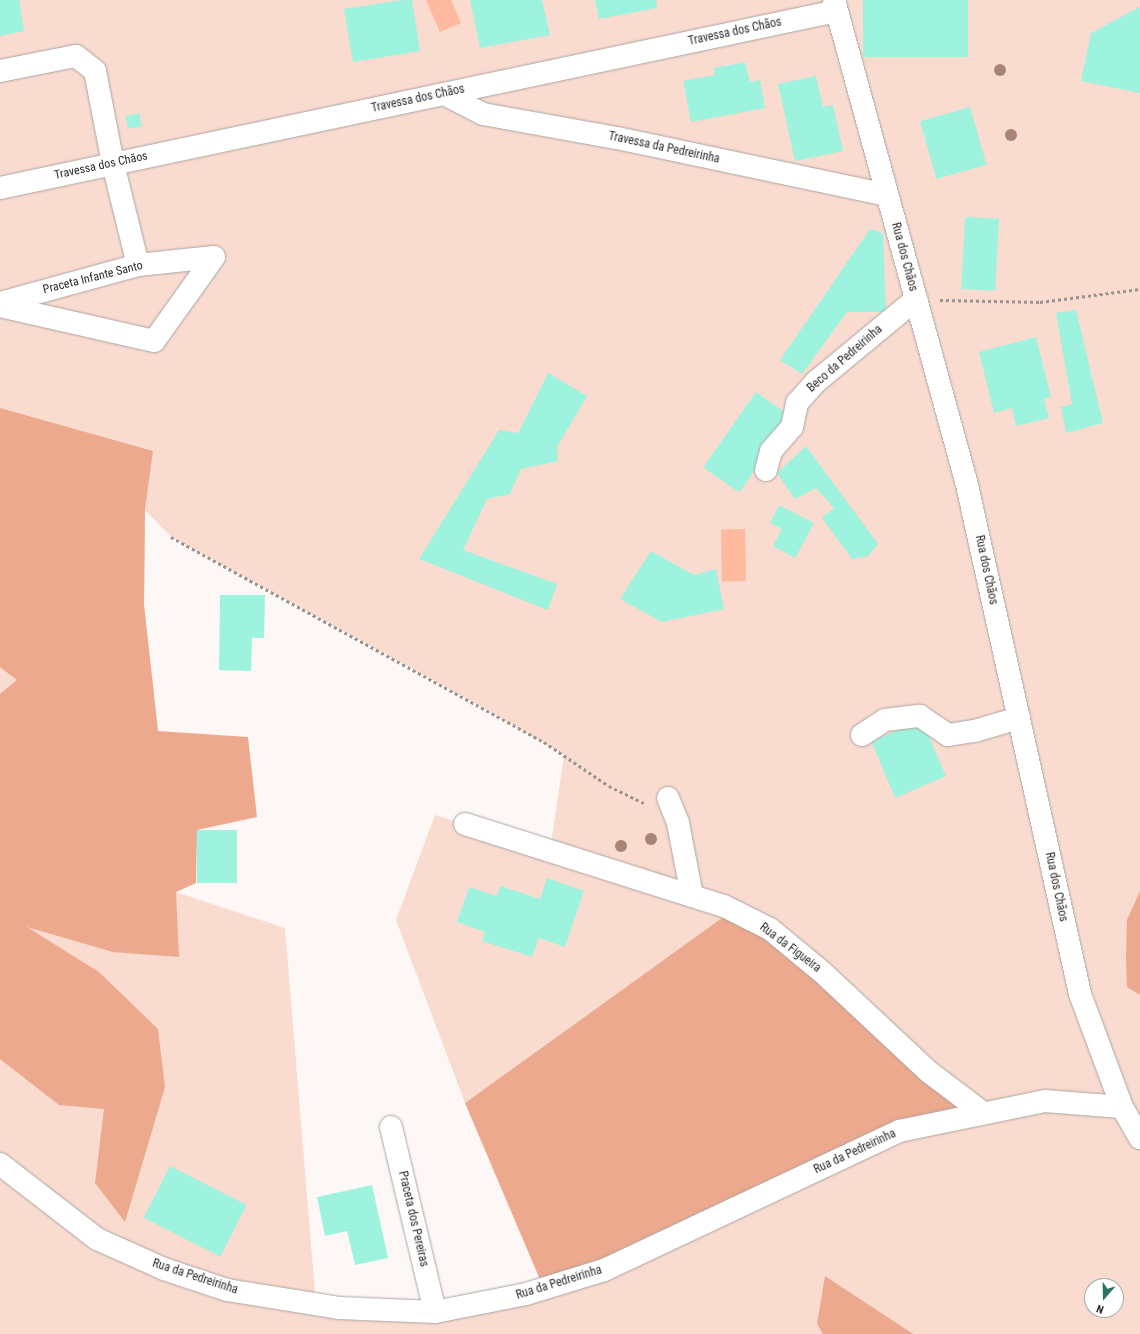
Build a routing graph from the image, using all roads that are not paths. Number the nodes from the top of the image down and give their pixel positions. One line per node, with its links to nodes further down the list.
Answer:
1 (835, 5): 3 (street, Travessa dos Chãos); 6 (street, Rua dos Chãos)
2 (0, 71): 4 (street)
3 (444, 94): 4 (street, Travessa dos Chãos); 6 (street, Travessa da Pedreirinha)
4 (113, 164): 5 (street, Travessa dos Chãos); 7 (street)
5 (0, 188)
6 (887, 195): 8 (street, Rua dos Chãos)
7 (138, 265): 9 (street, Praceta Infante Santo); 9 (street, Praceta Infante Santo)
8 (916, 299): 10 (street, Beco da Pedreirinha); 11 (street, Rua dos Chãos)
9 (0, 304)
10 (766, 470)
11 (1019, 718): 12 (street); 16 (street, Rua dos Chãos)
12 (862, 735)
13 (668, 798): 15 (street)
14 (465, 824): 15 (street, Rua da Figueira)
15 (692, 896): 17 (street, Rua da Figueira)
16 (1122, 1107): 17 (street, Rua da Pedreirinha); 19 (street, Rua dos Chãos)
17 (983, 1113): 21 (street, Rua da Pedreirinha)
18 (391, 1127): 21 (street, Praceta dos Pereiras)
19 (1140, 1138)
20 (0, 1164): 21 (street, Rua da Pedreirinha)
21 (435, 1312)

